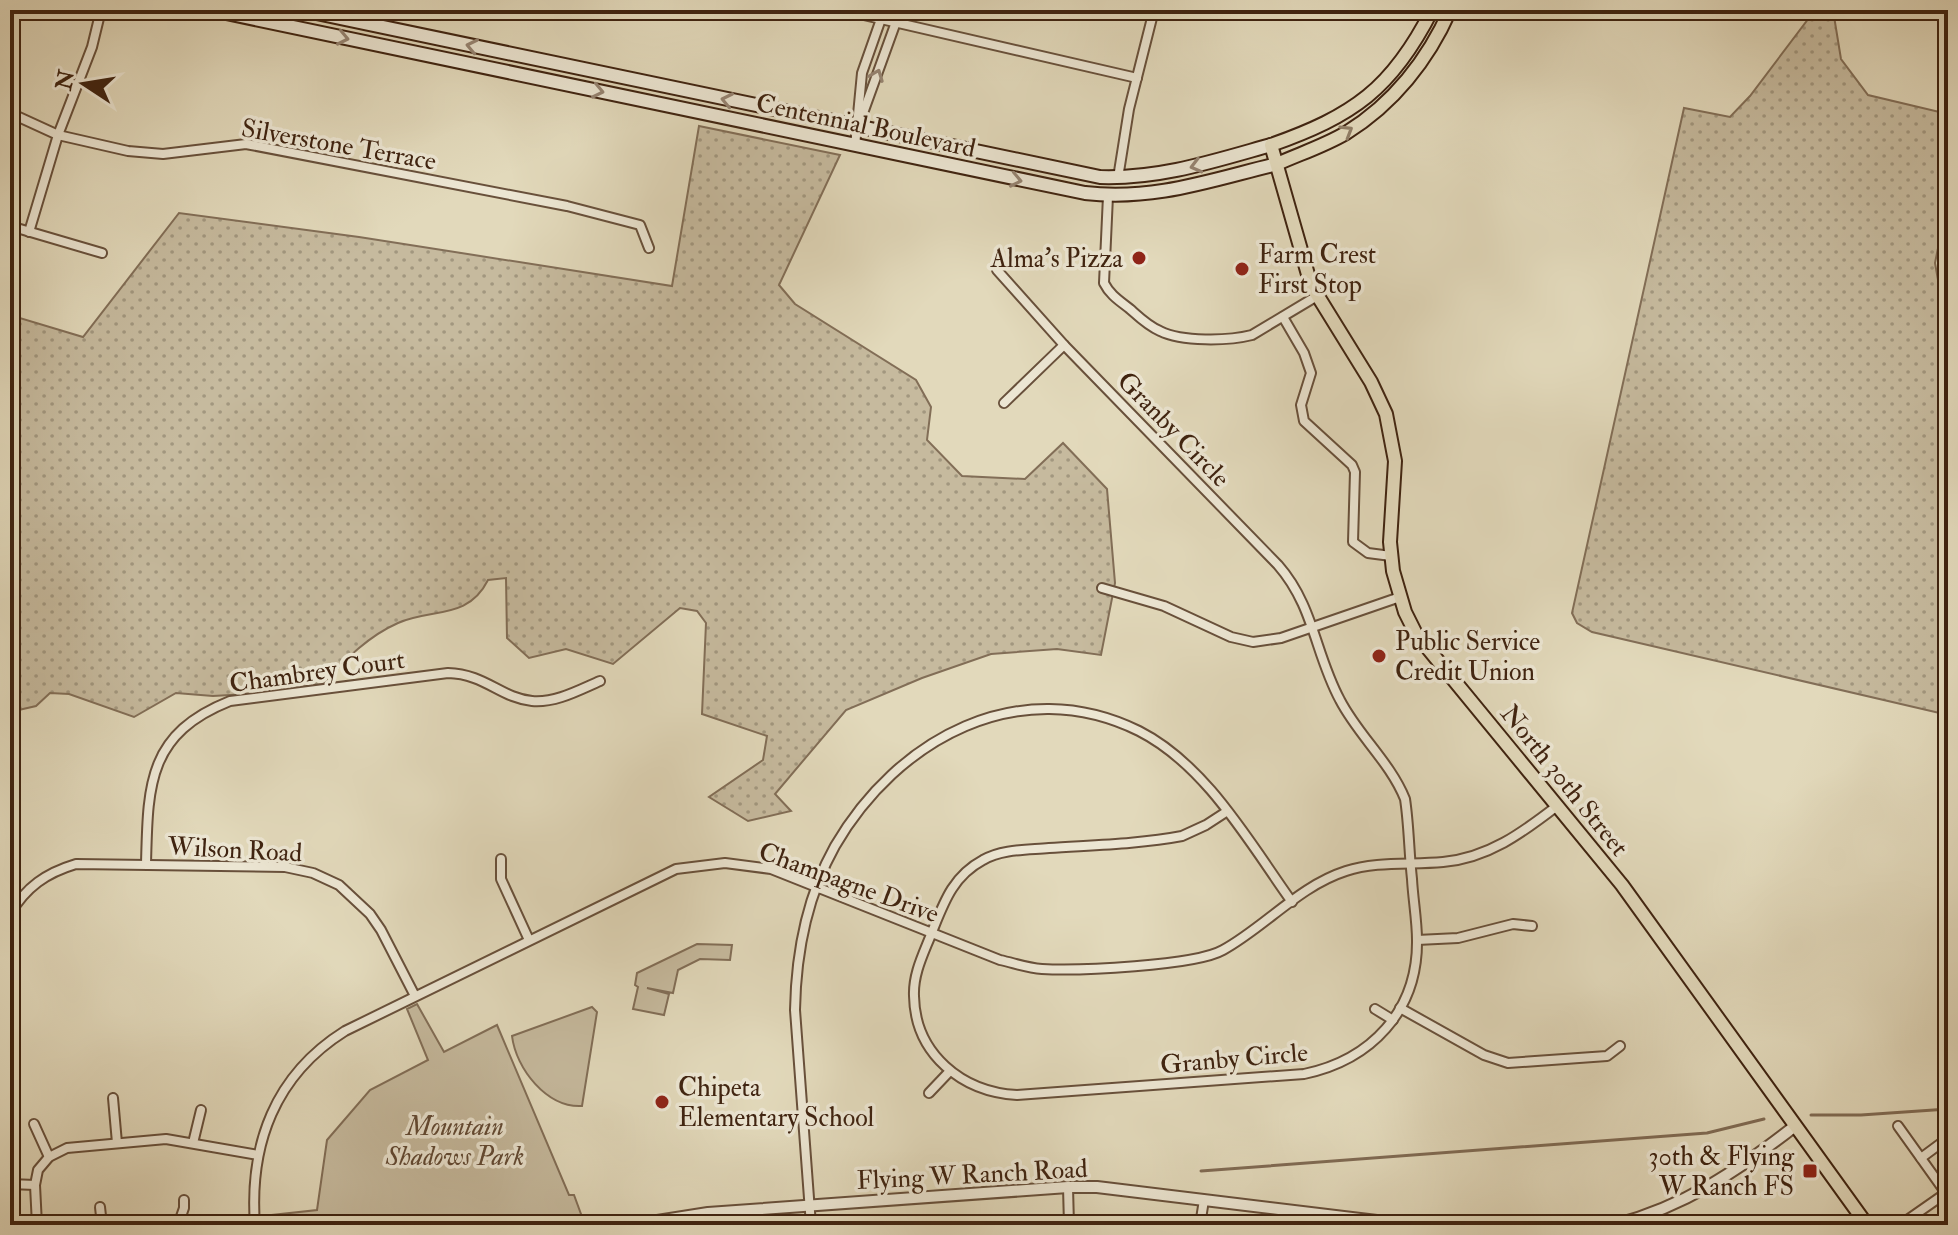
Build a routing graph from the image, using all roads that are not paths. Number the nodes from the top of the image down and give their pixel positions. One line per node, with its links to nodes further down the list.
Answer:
1 (101, 10): 13 (street)
2 (212, 10): 15 (main road, Centennial Boulevard, one-way to 15)
3 (302, 10): 12 (main road, Centennial Boulevard, one-way to 3)
4 (842, 10): 8 (street)
5 (1154, 10): 10 (street)
6 (1432, 10): 14 (main road, Centennial Boulevard)
7 (1450, 10): 16 (main road, Centennial Boulevard, one-way to 7)
8 (881, 19): 9 (street); 12 (street)
9 (896, 22): 10 (street); 12 (street, one-way to 9)
10 (1137, 78): 17 (street)
11 (10, 113): 13 (street, Silverstone Terrace)
12 (858, 128): 15 (street); 17 (main road, Centennial Boulevard)
13 (58, 135): 20 (street); 21 (street, Silverstone Terrace)
14 (1271, 145): 16 (main road, North 30th Street); 17 (main road, Centennial Boulevard, one-way to 17)
15 (855, 146): 18 (main road, Centennial Boulevard, one-way to 18)
16 (1277, 164): 18 (main road, Centennial Boulevard); 24 (main road, North 30th Street)
17 (1118, 178)
18 (1108, 196): 25 (street)
19 (10, 226): 20 (street)
20 (29, 232): 22 (street)
21 (649, 248)
22 (102, 253)
23 (997, 270): 26 (street, Granby Circle)
24 (1317, 296): 25 (street); 28 (main road, North 30th Street)
25 (1283, 317): 28 (street)
26 (1064, 345): 27 (street); 31 (street, Granby Circle)
27 (1004, 403)
28 (1391, 556): 30 (main road, North 30th Street)
29 (1102, 588): 31 (street)
30 (1400, 597): 31 (street); 33 (main road, North 30th Street)
31 (1314, 628): 36 (street, Granby Circle)
32 (600, 681): 37 (street, Chambrey Court)
33 (1557, 806): 36 (street, Champagne Drive); 55 (main road, North 30th Street)
34 (1226, 812): 38 (street); 39 (street); 42 (street, Granby Circle)
35 (501, 859): 43 (street)
36 (1410, 863): 39 (street, Champagne Drive); 44 (street, Granby Circle)
37 (146, 864): 40 (street, Wilson Road); 45 (street, Wilson Road)
38 (817, 887): 42 (street, Champagne Drive); 43 (street, Champagne Drive); 69 (street)
39 (1292, 902): 42 (street, Champagne Drive)
40 (10, 914)
41 (1532, 926): 44 (street)
42 (932, 932): 50 (street, Granby Circle)
43 (529, 940): 45 (street, Champagne Drive)
44 (1417, 940): 46 (street, Granby Circle)
45 (415, 996): 60 (street, Champagne Drive)
46 (1400, 1008): 48 (street, Granby Circle); 49 (street)
47 (1375, 1009): 48 (street)
48 (1393, 1020): 50 (street, Granby Circle)
49 (1620, 1046)
50 (949, 1072): 51 (street)
51 (929, 1093)
52 (113, 1098): 58 (street)
53 (201, 1110): 59 (street)
54 (34, 1124): 61 (street)
55 (1795, 1126): 82 (street); 83 (main road, North 30th Street)
56 (1898, 1126): 62 (street)
57 (1948, 1138): 62 (street)
58 (117, 1143): 59 (street); 61 (street)
59 (193, 1143): 60 (street)
60 (258, 1155): 76 (street, Champagne Drive)
61 (49, 1157): 64 (street)
62 (1921, 1158): 66 (street)
63 (10, 1184): 64 (street)
64 (35, 1185): 73 (street)
65 (1068, 1187): 68 (street, Flying W Ranch Road); 69 (street, Flying W Ranch Road); 79 (street)
66 (1947, 1195): 72 (street)
67 (184, 1200): 75 (street)
68 (1204, 1200): 80 (street); 81 (street, Flying W Ranch Road)
69 (809, 1206): 71 (street, Flying W Ranch Road); 78 (street)
70 (100, 1207): 74 (street)
71 (683, 1220): 77 (street, Flying W Ranch Road)
72 (1903, 1223)
73 (37, 1225)
74 (102, 1225)
75 (178, 1225)
76 (255, 1225)
77 (632, 1225)
78 (811, 1225)
79 (1069, 1225)
80 (1200, 1225)
81 (1410, 1225)
82 (1614, 1225)
83 (1867, 1225)

